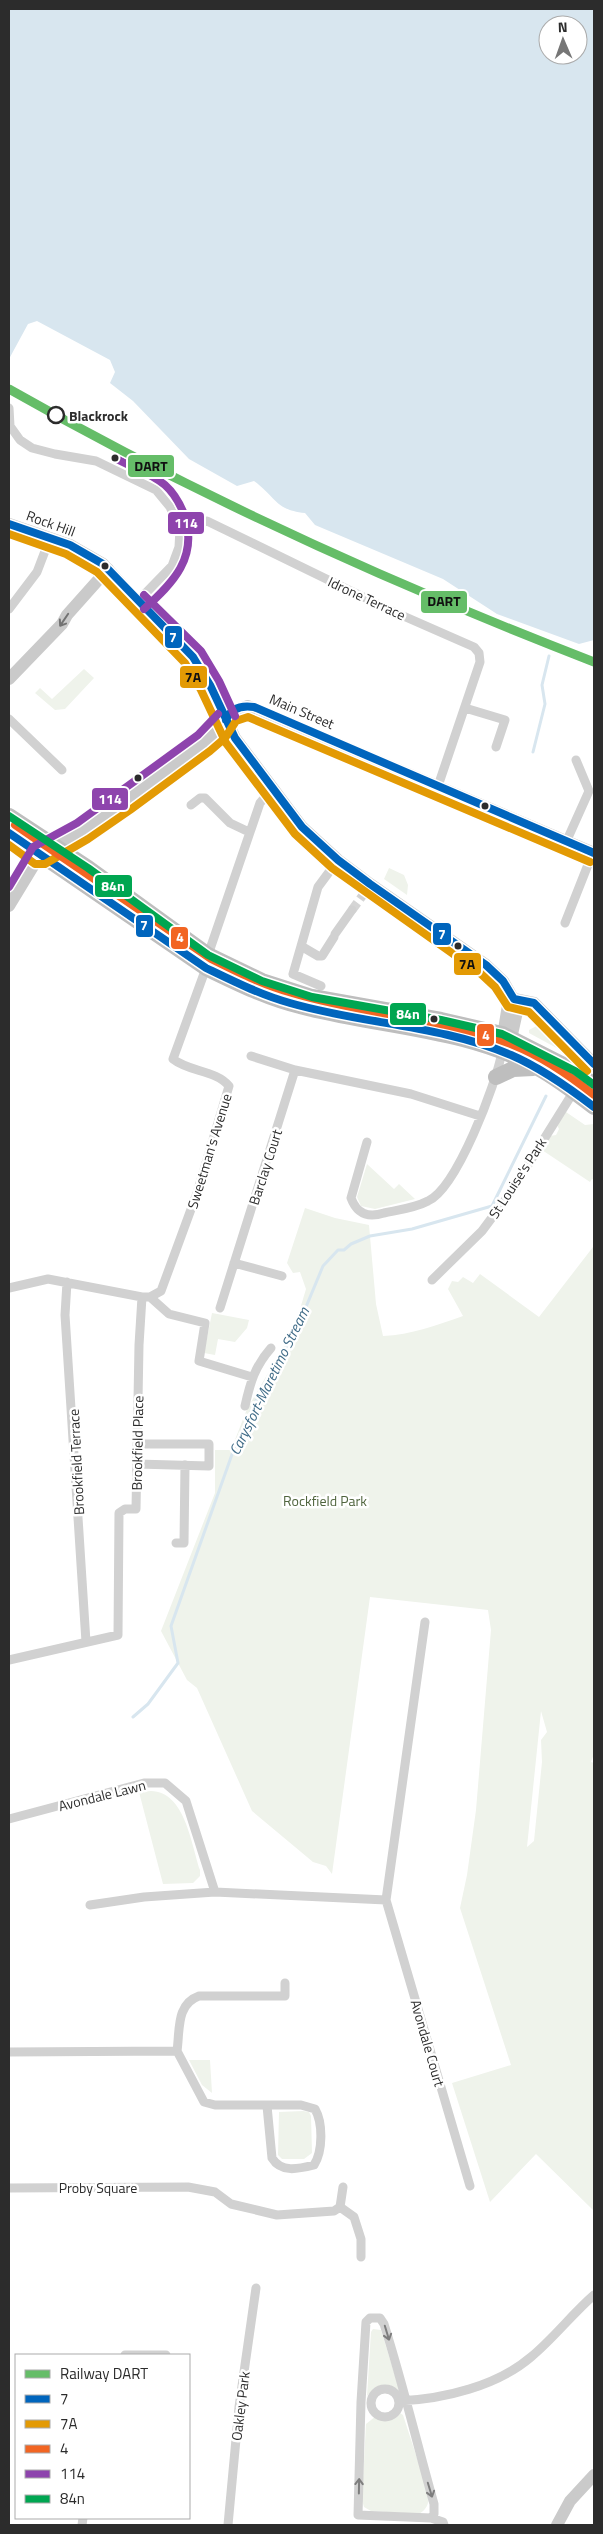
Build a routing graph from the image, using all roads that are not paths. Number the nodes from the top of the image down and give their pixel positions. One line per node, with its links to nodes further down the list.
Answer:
1 (10, 408): 3 (street)
2 (9, 524): 4 (street, Rock Hill)
3 (180, 529): 6 (street); 9 (street, Idrone Terrace)
4 (50, 538): 5 (street, Rock Hill); 7 (street)
5 (108, 569): 6 (street); 8 (street, one-way to 8)
6 (137, 602): 11 (street)
7 (9, 608)
8 (9, 679)
9 (465, 708): 12 (street); 15 (street, Idrone Terrace)
10 (9, 719): 14 (street)
11 (226, 720): 15 (street, Main Street); 16 (street); 22 (street, Main Street)
12 (496, 747)
13 (576, 760): 21 (street)
14 (62, 770)
15 (438, 786): 21 (street, Main Street)
16 (272, 790): 19 (street, Sweetman's Avenue); 25 (street)
17 (191, 804): 19 (street)
18 (9, 816): 22 (highway)
19 (249, 832): 30 (street, Sweetman's Avenue)
20 (9, 833): 24 (highway)
21 (567, 840): 23 (street, Main Street)
22 (56, 847): 24 (street, Main Street); 30 (highway)
23 (594, 853): 28 (street)
24 (40, 855): 26 (street); 30 (highway)
25 (338, 860): 29 (street); 32 (street)
26 (9, 906)
27 (352, 910): 29 (street)
28 (565, 923)
29 (302, 946): 31 (street)
30 (207, 961): 33 (highway); 49 (street, Sweetman's Avenue)
31 (321, 986)
32 (514, 999): 33 (street); 35 (street)
33 (505, 1042): 36 (highway); 38 (street); 39 (highway)
34 (251, 1056): 37 (street)
35 (594, 1064)
36 (537, 1068): 38 (highway); 40 (highway)
37 (295, 1070): 42 (street); 44 (street, Barclay Court)
38 (496, 1077): 42 (street)
39 (594, 1085)
40 (574, 1091): 41 (highway); 46 (street, St Louise's Park)
41 (594, 1107)
42 (480, 1116): 43 (street)
43 (367, 1142)
44 (234, 1264): 45 (street); 50 (street, Barclay Court)
45 (282, 1276)
46 (432, 1280)
47 (67, 1282): 48 (street); 49 (street); 59 (street, Brookfield Terrace)
48 (9, 1288)
49 (146, 1297): 52 (street); 54 (street, Brookfield Place)
50 (220, 1308)
51 (272, 1348): 52 (street)
52 (252, 1376): 53 (street)
53 (246, 1406)
54 (138, 1444): 55 (street, Brookfield Place); 56 (street)
55 (137, 1464): 56 (street); 59 (street, Brookfield Place)
56 (185, 1465): 57 (street)
57 (176, 1543)
58 (425, 1622): 63 (street, Avondale Court)
59 (86, 1642): 60 (street)
60 (9, 1660)
61 (9, 1819): 62 (street, Avondale Lawn)
62 (215, 1892): 63 (street); 64 (street)
63 (386, 1900): 69 (street, Avondale Court)
64 (90, 1905)
65 (284, 1983): 66 (street)
66 (177, 2051): 67 (street); 68 (street)
67 (9, 2052)
68 (267, 2106): 68 (street)
69 (470, 2186)
70 (343, 2187): 72 (street)
71 (9, 2188): 72 (street, Proby Square)
72 (340, 2207): 73 (street)
73 (361, 2257)
74 (256, 2288): 82 (street, Oakley Park)
75 (594, 2295): 76 (street)
76 (403, 2401): 77 (street); 77 (street); 78 (street, one-way to 76); 81 (street, one-way to 81)
77 (371, 2408): 78 (street)
78 (361, 2412): 80 (street, one-way to 78)
79 (594, 2475): 85 (street)
80 (358, 2514): 81 (street); 83 (street)
81 (431, 2518): 84 (street)
82 (228, 2525)
83 (357, 2525)
84 (444, 2525)
85 (557, 2525)

